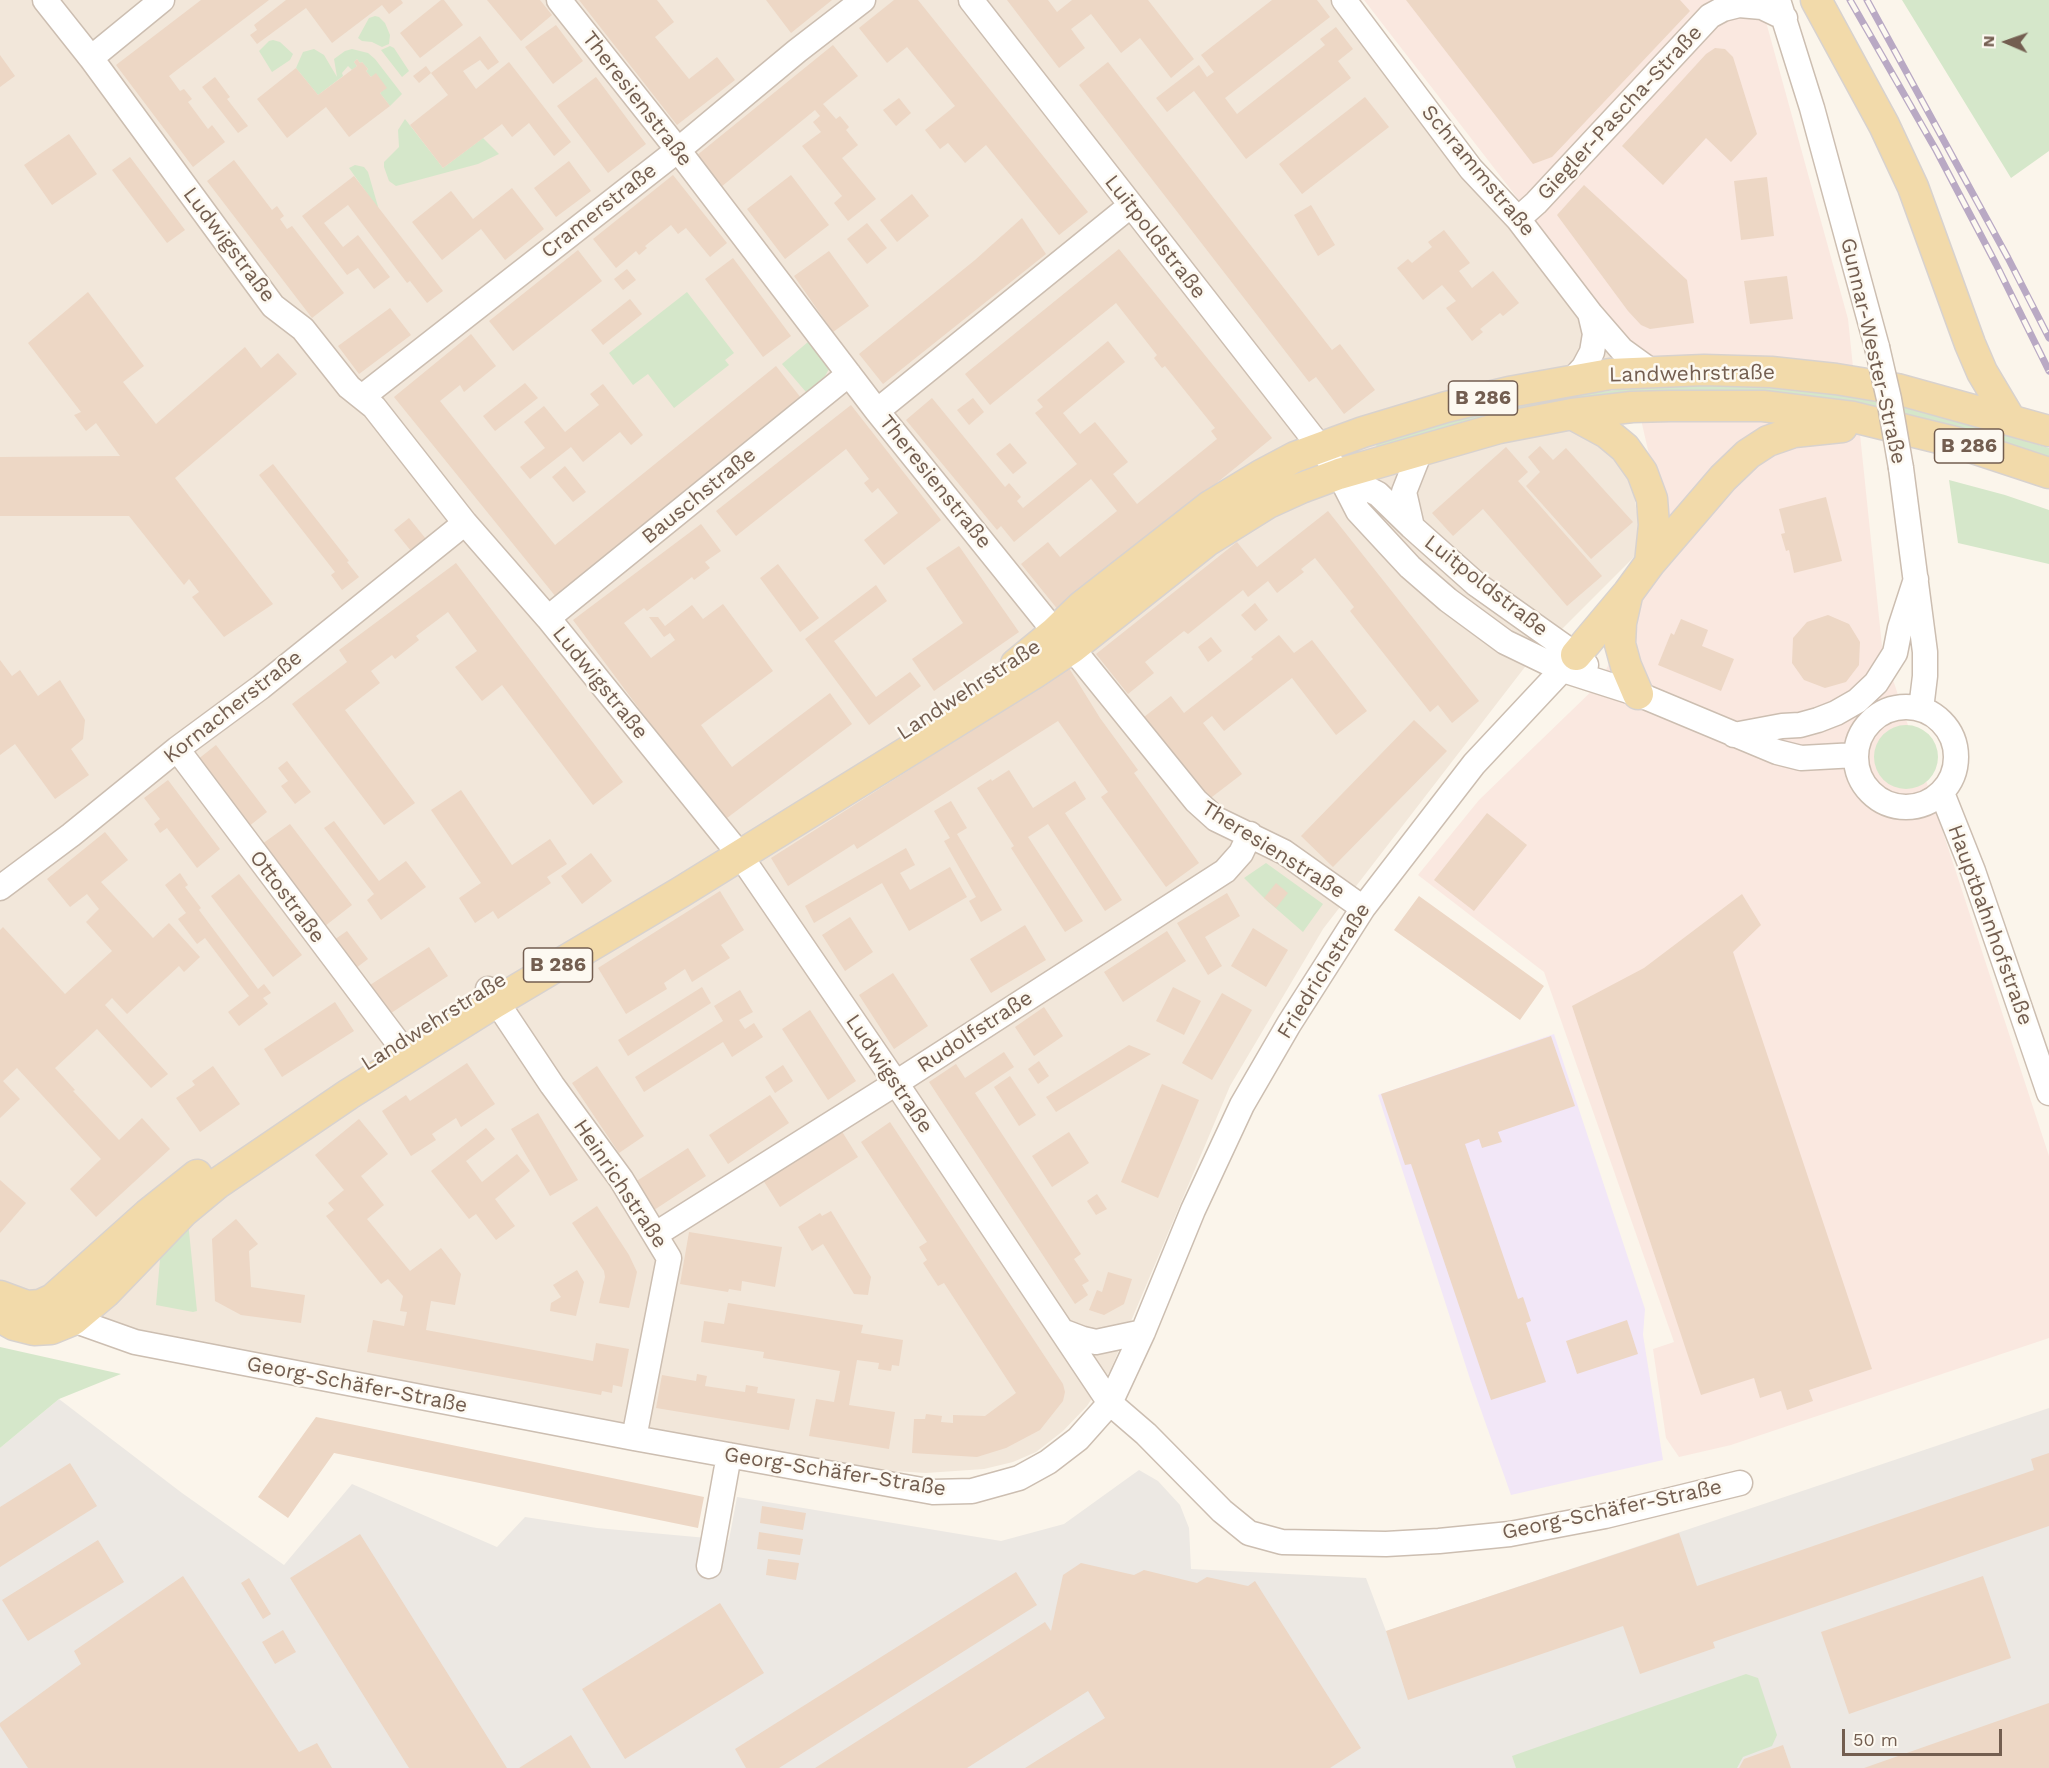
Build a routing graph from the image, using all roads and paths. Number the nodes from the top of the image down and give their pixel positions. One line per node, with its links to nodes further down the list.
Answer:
1 (45, 0): 10 (street, Ludwigstraße)
2 (162, 0): 10 (street)
3 (559, 0): 11 (street, Theresienstraße)
4 (864, 0): 11 (street, Cramerstraße)
5 (971, 0): 12 (street, Luitpoldstraße)
6 (1344, 0): 13 (street, Schrammstraße)
7 (1816, 0): 21 (main road)
8 (1724, 5): 9 (street, Giegler-Pascha-Straße); 13 (street, Giegler-Pascha-Straße)
9 (1782, 9): 31 (street, Gunnar-Wester-Straße, bridge)
10 (91, 57): 18 (street, Ludwigstraße)
11 (678, 150): 16 (street, Theresienstraße); 18 (street, Cramerstraße)
12 (1130, 207): 19 (street); 24 (street, Luitpoldstraße)
13 (1518, 219): 14 (street, Schrammstraße)
14 (1590, 313): 15 (street, Schrammstraße); 17 (street)
15 (1651, 371): 17 (main road, Landwehrstraße / B 286); 21 (main road, Landwehrstraße / B 286)
16 (849, 374): 19 (street, Theresienstraße); 33 (street, Bauschstraße)
17 (1573, 380): 24 (main road, Landwehrstraße / B 286)
18 (362, 397): 28 (street, Ludwigstraße)
19 (877, 411): 34 (street, Theresienstraße)
20 (1572, 414): 22 (main road, Landwehrstraße / B 286); 25 (main road, Landwehrstraße / B 286); 30 (main road)
21 (2010, 419): 23 (main road, Landwehrstraße / B 286)
22 (1887, 426): 26 (main road, Landwehrstraße / B 286); 30 (main road)
23 (2049, 431)
24 (1320, 447): 27 (street, Luitpoldstraße); 34 (main road, Landwehrstraße / B 286)
25 (1421, 449): 27 (main road, Landwehrstraße / B 286); 29 (street)
26 (2049, 473)
27 (1339, 474): 29 (street, Luitpoldstraße); 34 (main road, Landwehrstraße / B 286); 35 (street, Luitpoldstraße)
28 (465, 523): 33 (street, Ludwigstraße); 39 (street, Kornacherstraße)
29 (1412, 527): 35 (street, Luitpoldstraße)
30 (1650, 563): 32 (main road)
31 (1916, 579): 37 (street, Gunnar-Wester-Straße); 38 (street)
32 (1628, 593): 35 (main road); 36 (main road)
33 (548, 618): 43 (street, Ludwigstraße)
34 (1064, 640): 42 (street, Theresienstraße); 43 (main road, Landwehrstraße / B 286)
35 (1570, 662): 36 (street, Luitpoldstraße); 45 (street, Friedrichstraße)
36 (1638, 694): 38 (street, Luitpoldstraße)
37 (1921, 709): 40 (street); 41 (street)
38 (1734, 735): 40 (street, Luitpoldstraße)
39 (177, 749): 44 (street, Kornacherstraße); 47 (street, Ottostraße)
40 (1856, 755): 41 (street, Hauptbahnhofstraße)
41 (1942, 793): 49 (street, Hauptbahnhofstraße)
42 (1250, 834): 45 (street, Theresienstraße); 48 (street, Rudolfstraße)
43 (734, 849): 46 (main road, Landwehrstraße / B 286); 48 (street, Ludwigstraße)
44 (0, 888)
45 (1363, 908): 55 (street, Friedrichstraße)
46 (492, 995): 47 (main road, Landwehrstraße / B 286); 50 (street, Heinrichstraße); 52 (main road, Landwehrstraße / B 286)
47 (399, 1044): 52 (main road, Landwehrstraße / B 286)
48 (896, 1083): 50 (street, Rudolfstraße); 54 (street, Ludwigstraße)
49 (2049, 1092)
50 (656, 1234): 57 (street, Heinrichstraße)
51 (0, 1296): 52 (main road, B 286)
52 (63, 1310): 53 (main road, B 286); 57 (street, Georg-Schäfer-Straße)
53 (0, 1317)
54 (1062, 1330): 55 (street); 56 (street, Ludwigstraße)
55 (1143, 1332): 56 (street, Friedrichstraße)
56 (1110, 1403): 58 (street, Georg-Schäfer-Straße); 59 (street, Georg-Schäfer-Straße)
57 (634, 1438): 58 (street, Georg-Schäfer-Straße)
58 (729, 1455): 60 (street)
59 (1740, 1483)
60 (709, 1566)

